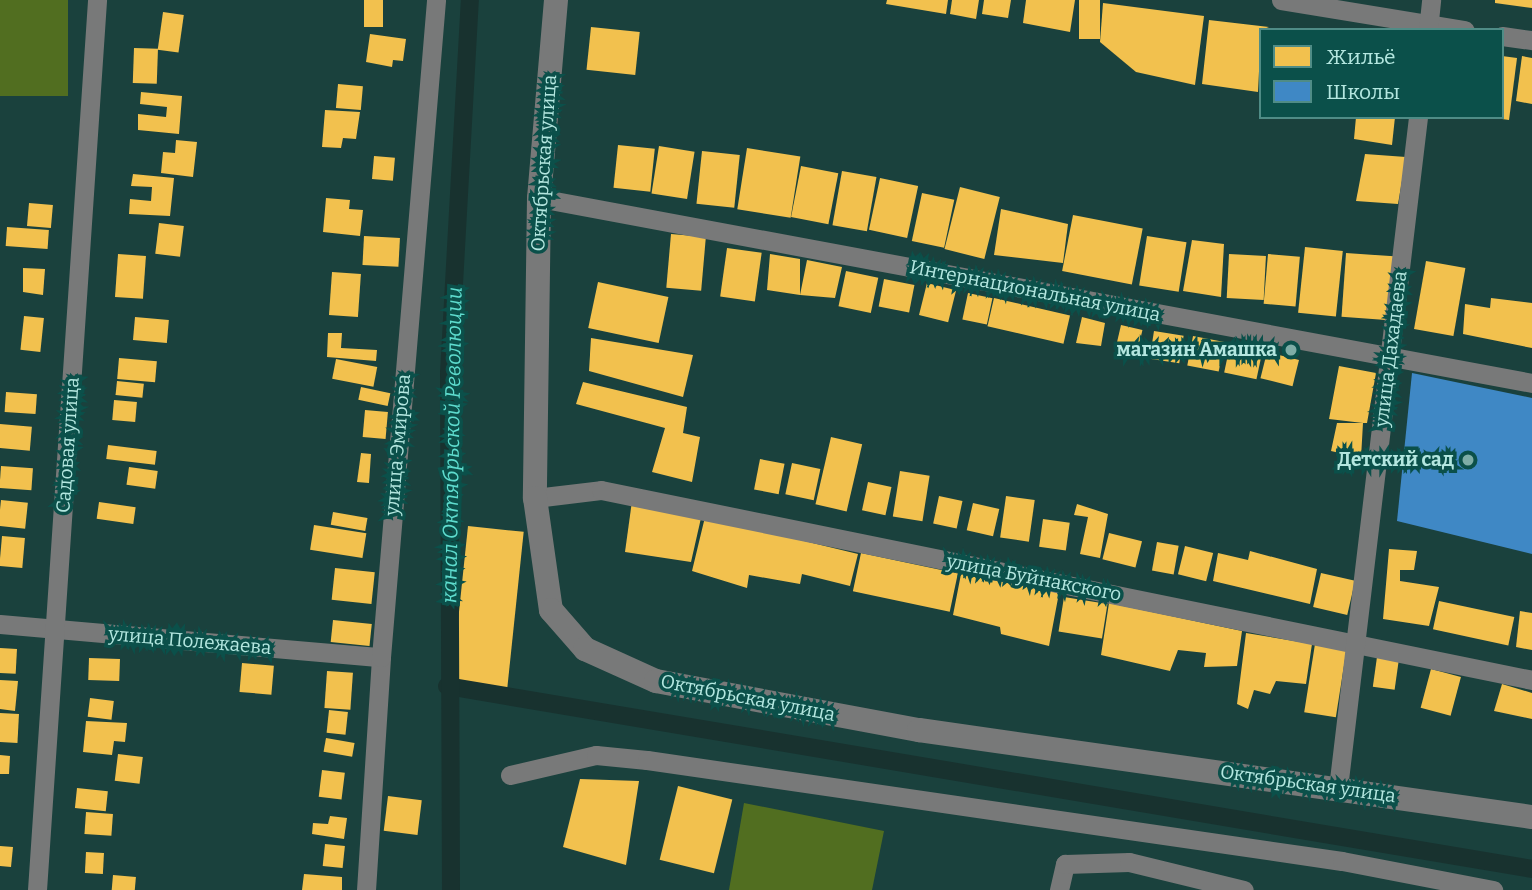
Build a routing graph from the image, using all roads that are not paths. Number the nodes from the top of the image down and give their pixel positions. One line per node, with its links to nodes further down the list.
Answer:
1 (97, 0): 15 (street, Садовая улица)
2 (436, 0): 17 (street, улица Эмирова)
3 (556, 0): 10 (street, Октябрьская улица)
4 (1281, 0): 6 (street)
5 (1431, 0): 6 (street)
6 (1429, 27)
7 (1504, 36): 8 (street)
8 (1532, 40)
9 (1418, 119): 11 (street, улица Дахадаева)
10 (539, 198): 11 (street, Интернациональная улица); 13 (street, Октябрьская улица)
11 (1391, 357): 12 (street, Интернациональная улица); 16 (street, улица Дахадаева)
12 (1532, 383)
13 (535, 498): 16 (street, улица Буйнакского); 20 (street, Октябрьская улица)
14 (0, 624): 15 (street, улица Полежаева)
15 (55, 630): 17 (street, улица Полежаева); 22 (street, Садовая улица)
16 (1356, 643): 18 (street, улица Буйнакского); 20 (street, улица Дахадаева)
17 (381, 657): 23 (street, улица Эмирова)
18 (1532, 680)
19 (510, 775): 26 (street)
20 (1339, 788): 21 (street, Октябрьская улица)
21 (1532, 817)
22 (37, 890)
23 (366, 890)
24 (1059, 890): 25 (street)
25 (1244, 890)
26 (1493, 890)

